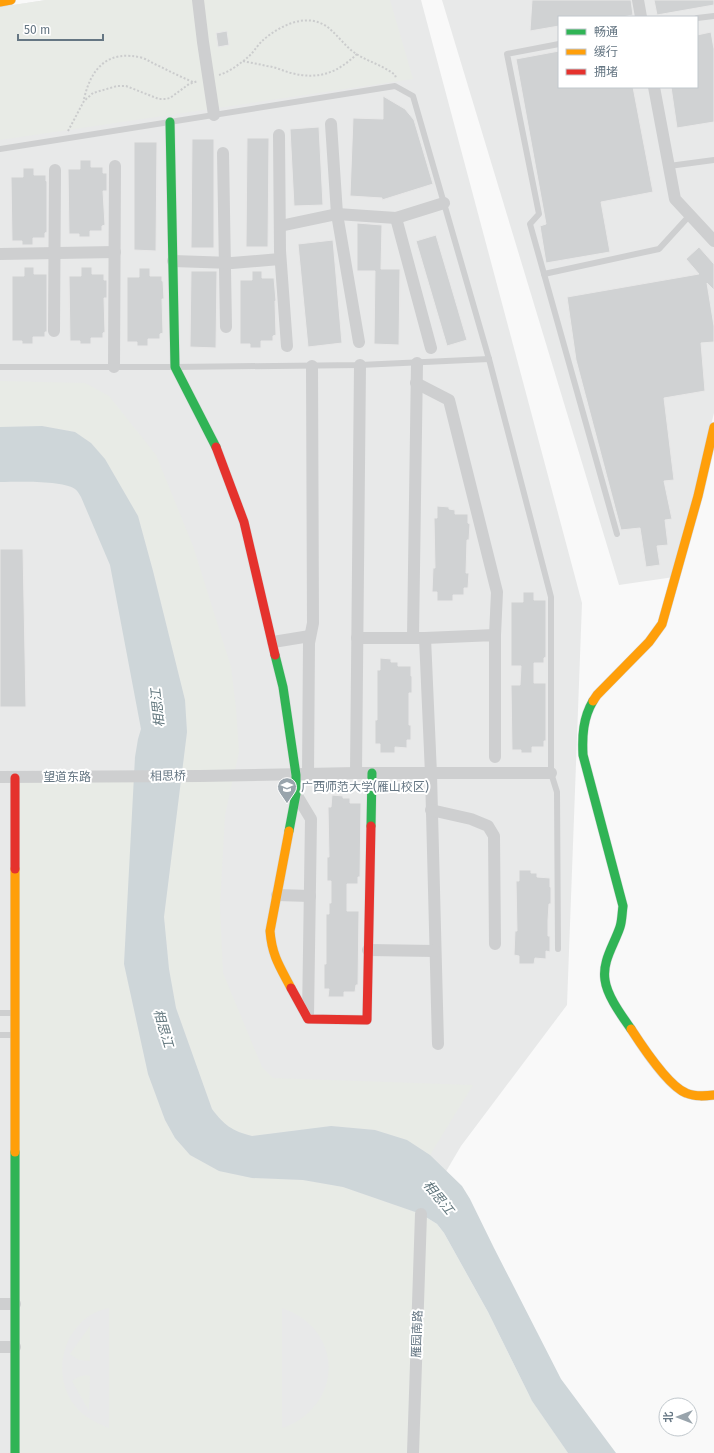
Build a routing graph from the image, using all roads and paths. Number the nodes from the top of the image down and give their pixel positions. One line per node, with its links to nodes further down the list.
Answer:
1 (11, 0): 4 (street)
2 (198, 0): 11 (street)
3 (638, 0): 5 (street)
4 (0, 2)
5 (641, 16)
6 (714, 16): 7 (lane)
7 (698, 18)
8 (558, 44): 39 (lane)
9 (357, 54): 10 (path); 10 (path); 13 (path)
10 (243, 61): 11 (path)
11 (208, 78): 12 (path); 16 (street)
12 (193, 82): 15 (path); 15 (path)
13 (398, 87): 16 (lane); 27 (lane)
14 (654, 88): 25 (street)
15 (84, 101): 20 (path)
16 (214, 115): 17 (lane)
17 (170, 122): 20 (lane); 37 (street)
18 (331, 124): 28 (street)
19 (279, 135): 31 (street)
20 (64, 139): 21 (lane)
21 (0, 149)
22 (223, 153): 38 (street)
23 (714, 160): 25 (lane)
24 (116, 166): 33 (street)
25 (669, 166): 29 (street)
26 (55, 170): 34 (street)
27 (444, 203): 30 (street); 45 (lane)
28 (337, 214): 30 (street); 31 (street); 42 (street)
29 (690, 215): 32 (street); 39 (lane)
30 (396, 218): 44 (street)
31 (280, 226): 36 (street)
32 (714, 241)
33 (115, 252): 34 (street); 50 (street)
34 (55, 253): 35 (street); 41 (street)
35 (0, 254)
36 (280, 259): 38 (street); 43 (street)
37 (173, 261): 38 (street); 51 (street)
38 (225, 263): 40 (street)
39 (544, 274): 54 (lane)
40 (226, 327)
41 (54, 331)
42 (359, 342)
43 (287, 346)
44 (431, 348)
45 (489, 359): 46 (lane); 64 (lane)
46 (417, 363): 47 (lane); 52 (street)
47 (360, 365): 48 (lane); 57 (street)
48 (312, 366): 51 (lane); 56 (street)
49 (0, 367): 50 (lane)
50 (114, 367): 51 (lane)
51 (175, 368): 60 (street)
52 (416, 383): 55 (street); 58 (street)
53 (714, 427): 84 (street)
54 (617, 534)
55 (495, 635): 59 (street); 61 (street)
56 (310, 636): 60 (street); 66 (street)
57 (357, 638): 58 (street); 62 (street)
58 (412, 638): 59 (street)
59 (425, 638): 65 (street)
60 (273, 642): 66 (street)
61 (496, 757)
62 (356, 773): 63 (street, 相思桥); 66 (street, 相思桥)
63 (372, 773): 65 (street, 相思桥); 76 (street)
64 (551, 773): 65 (street, 相思桥); 75 (lane)
65 (431, 774): 71 (street)
66 (302, 775): 68 (street, 相思桥); 70 (street)
67 (0, 777): 69 (street, 望道东路)
68 (135, 777): 69 (street, 望道东路)
69 (16, 778): 79 (street)
70 (296, 794): 72 (street); 73 (street)
71 (431, 810): 74 (street); 77 (street)
72 (277, 895): 73 (street); 80 (street)
73 (310, 896): 80 (street)
74 (495, 944)
75 (558, 949)
76 (368, 950): 77 (street); 80 (street)
77 (435, 951): 83 (street)
78 (0, 1013): 79 (lane)
79 (15, 1013): 82 (street)
80 (308, 1019)
81 (0, 1035): 82 (lane)
82 (15, 1035): 87 (street)
83 (438, 1044)
84 (714, 1095)
85 (421, 1214): 91 (street, 雁园南路)
86 (0, 1304): 87 (street)
87 (15, 1304): 89 (street)
88 (0, 1347): 89 (street)
89 (15, 1347): 90 (street)
90 (15, 1453)
91 (412, 1453)

